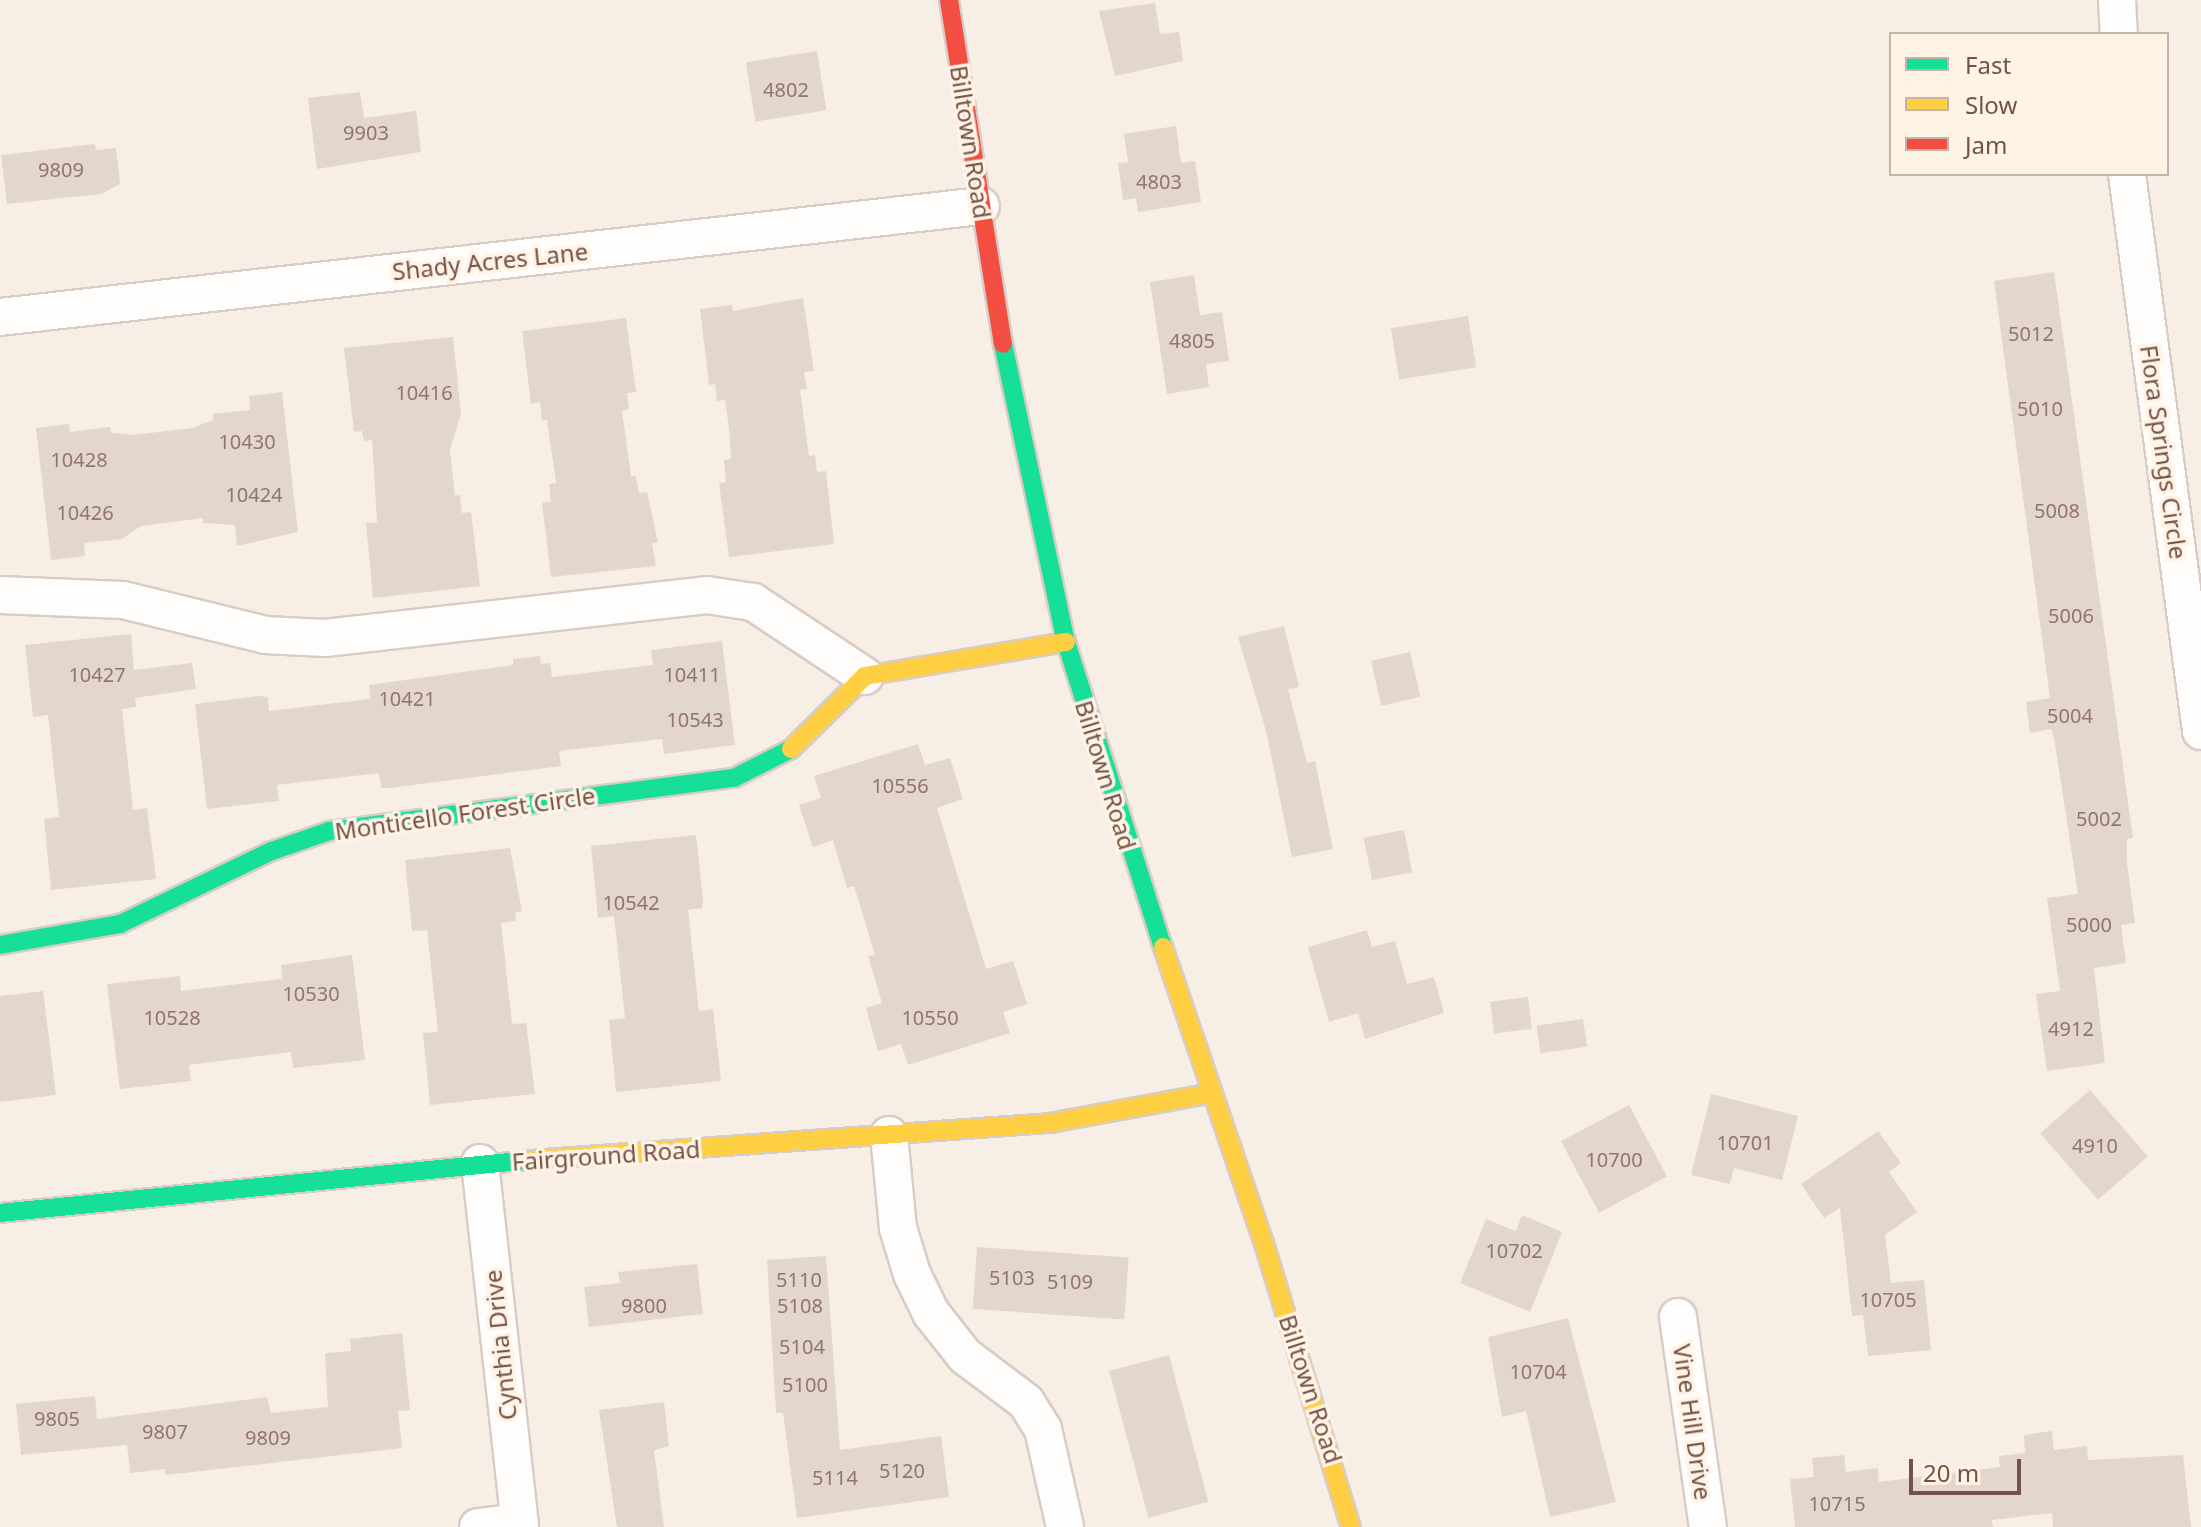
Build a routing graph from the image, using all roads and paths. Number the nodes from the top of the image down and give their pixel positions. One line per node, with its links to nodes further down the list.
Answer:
1 (949, 0): 5 (street, Billtown Road)
2 (2117, 0): 3 (street)
3 (2119, 32)
4 (2127, 176): 10 (street, Flora Springs Circle)
5 (981, 206): 6 (street, Shady Acres Lane); 8 (street, Billtown Road)
6 (0, 317)
7 (0, 595): 9 (street)
8 (1066, 642): 9 (street); 12 (street, Billtown Road)
9 (865, 676): 11 (street, Monticello Forest Circle)
10 (2201, 731)
11 (0, 945)
12 (1212, 1093): 13 (street, Fairground Road); 20 (street, Billtown Road)
13 (889, 1135): 14 (street, Fairground Road); 19 (street)
14 (480, 1163): 15 (street, Fairground Road); 17 (street, Cynthia Drive)
15 (0, 1213)
16 (1678, 1317): 21 (street, Vine Hill Drive)
17 (520, 1525): 18 (street)
18 (478, 1527)
19 (1065, 1527)
20 (1351, 1527)
21 (1708, 1527)

